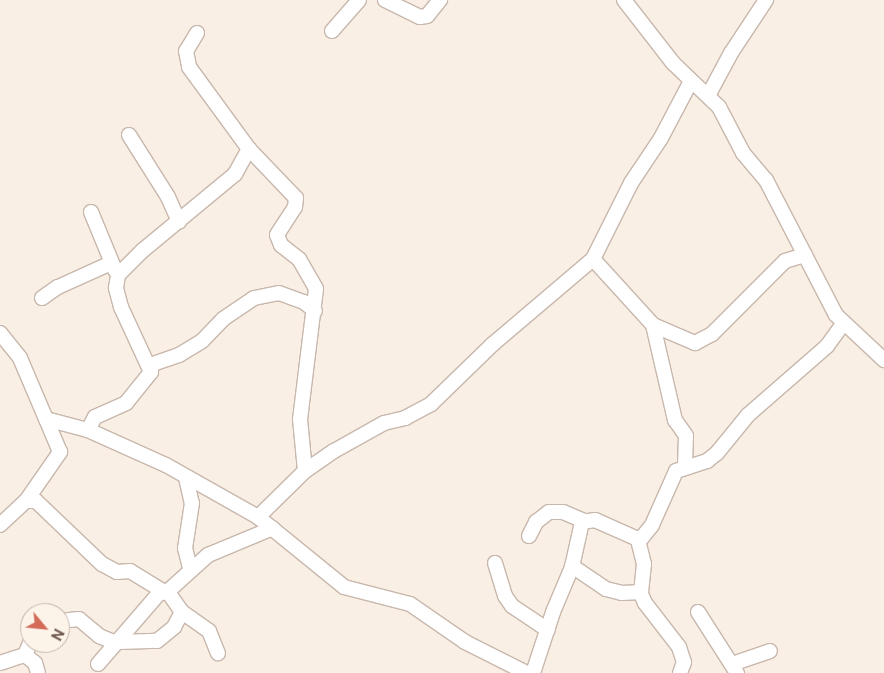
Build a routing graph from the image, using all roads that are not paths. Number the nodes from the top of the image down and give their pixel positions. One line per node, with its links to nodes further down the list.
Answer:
1 (359, 0): 6 (street)
2 (385, 0): 3 (street)
3 (440, 0)
4 (624, 0): 8 (street)
5 (766, 0): 9 (street)
6 (332, 31)
7 (197, 33): 11 (street)
8 (691, 81): 9 (street); 15 (street)
9 (709, 94): 14 (street)
10 (129, 136): 13 (street)
11 (249, 149): 13 (street); 18 (street)
12 (91, 212): 16 (street)
13 (179, 222): 16 (street)
14 (804, 255): 19 (street); 20 (street)
15 (593, 259): 20 (street); 27 (street)
16 (115, 269): 17 (street); 23 (street)
17 (42, 298)
18 (315, 311): 23 (street); 27 (street)
19 (843, 324): 22 (street); 26 (street)
20 (653, 325): 26 (street)
21 (0, 334): 24 (street)
22 (884, 360)
23 (150, 365): 25 (street)
24 (46, 419): 25 (street); 29 (street)
25 (88, 430): 28 (street)
26 (685, 466): 35 (street)
27 (305, 471): 30 (street)
28 (186, 478): 30 (street); 38 (street)
29 (26, 501): 32 (street); 39 (street)
30 (258, 517): 33 (street)
31 (584, 521): 34 (street); 35 (street); 37 (street)
32 (0, 525)
33 (272, 528): 38 (street); 52 (street)
34 (529, 536)
35 (638, 540): 40 (street)
36 (496, 563): 44 (street)
37 (572, 566): 40 (street); 44 (street)
38 (190, 568): 39 (street)
39 (165, 591): 41 (street); 45 (street)
40 (641, 592): 57 (street)
41 (182, 612): 45 (street); 49 (street)
42 (698, 612): 53 (street)
43 (70, 620): 45 (street)
44 (548, 630): 56 (street)
45 (118, 642): 51 (street)
46 (770, 651): 53 (street)
47 (21, 653): 50 (street)
48 (30, 653): 54 (street)
49 (218, 653)
50 (0, 664)
51 (98, 664)
52 (503, 667): 55 (street)
53 (734, 668)
54 (38, 673)
55 (527, 673)
56 (533, 673)
57 (680, 673)

